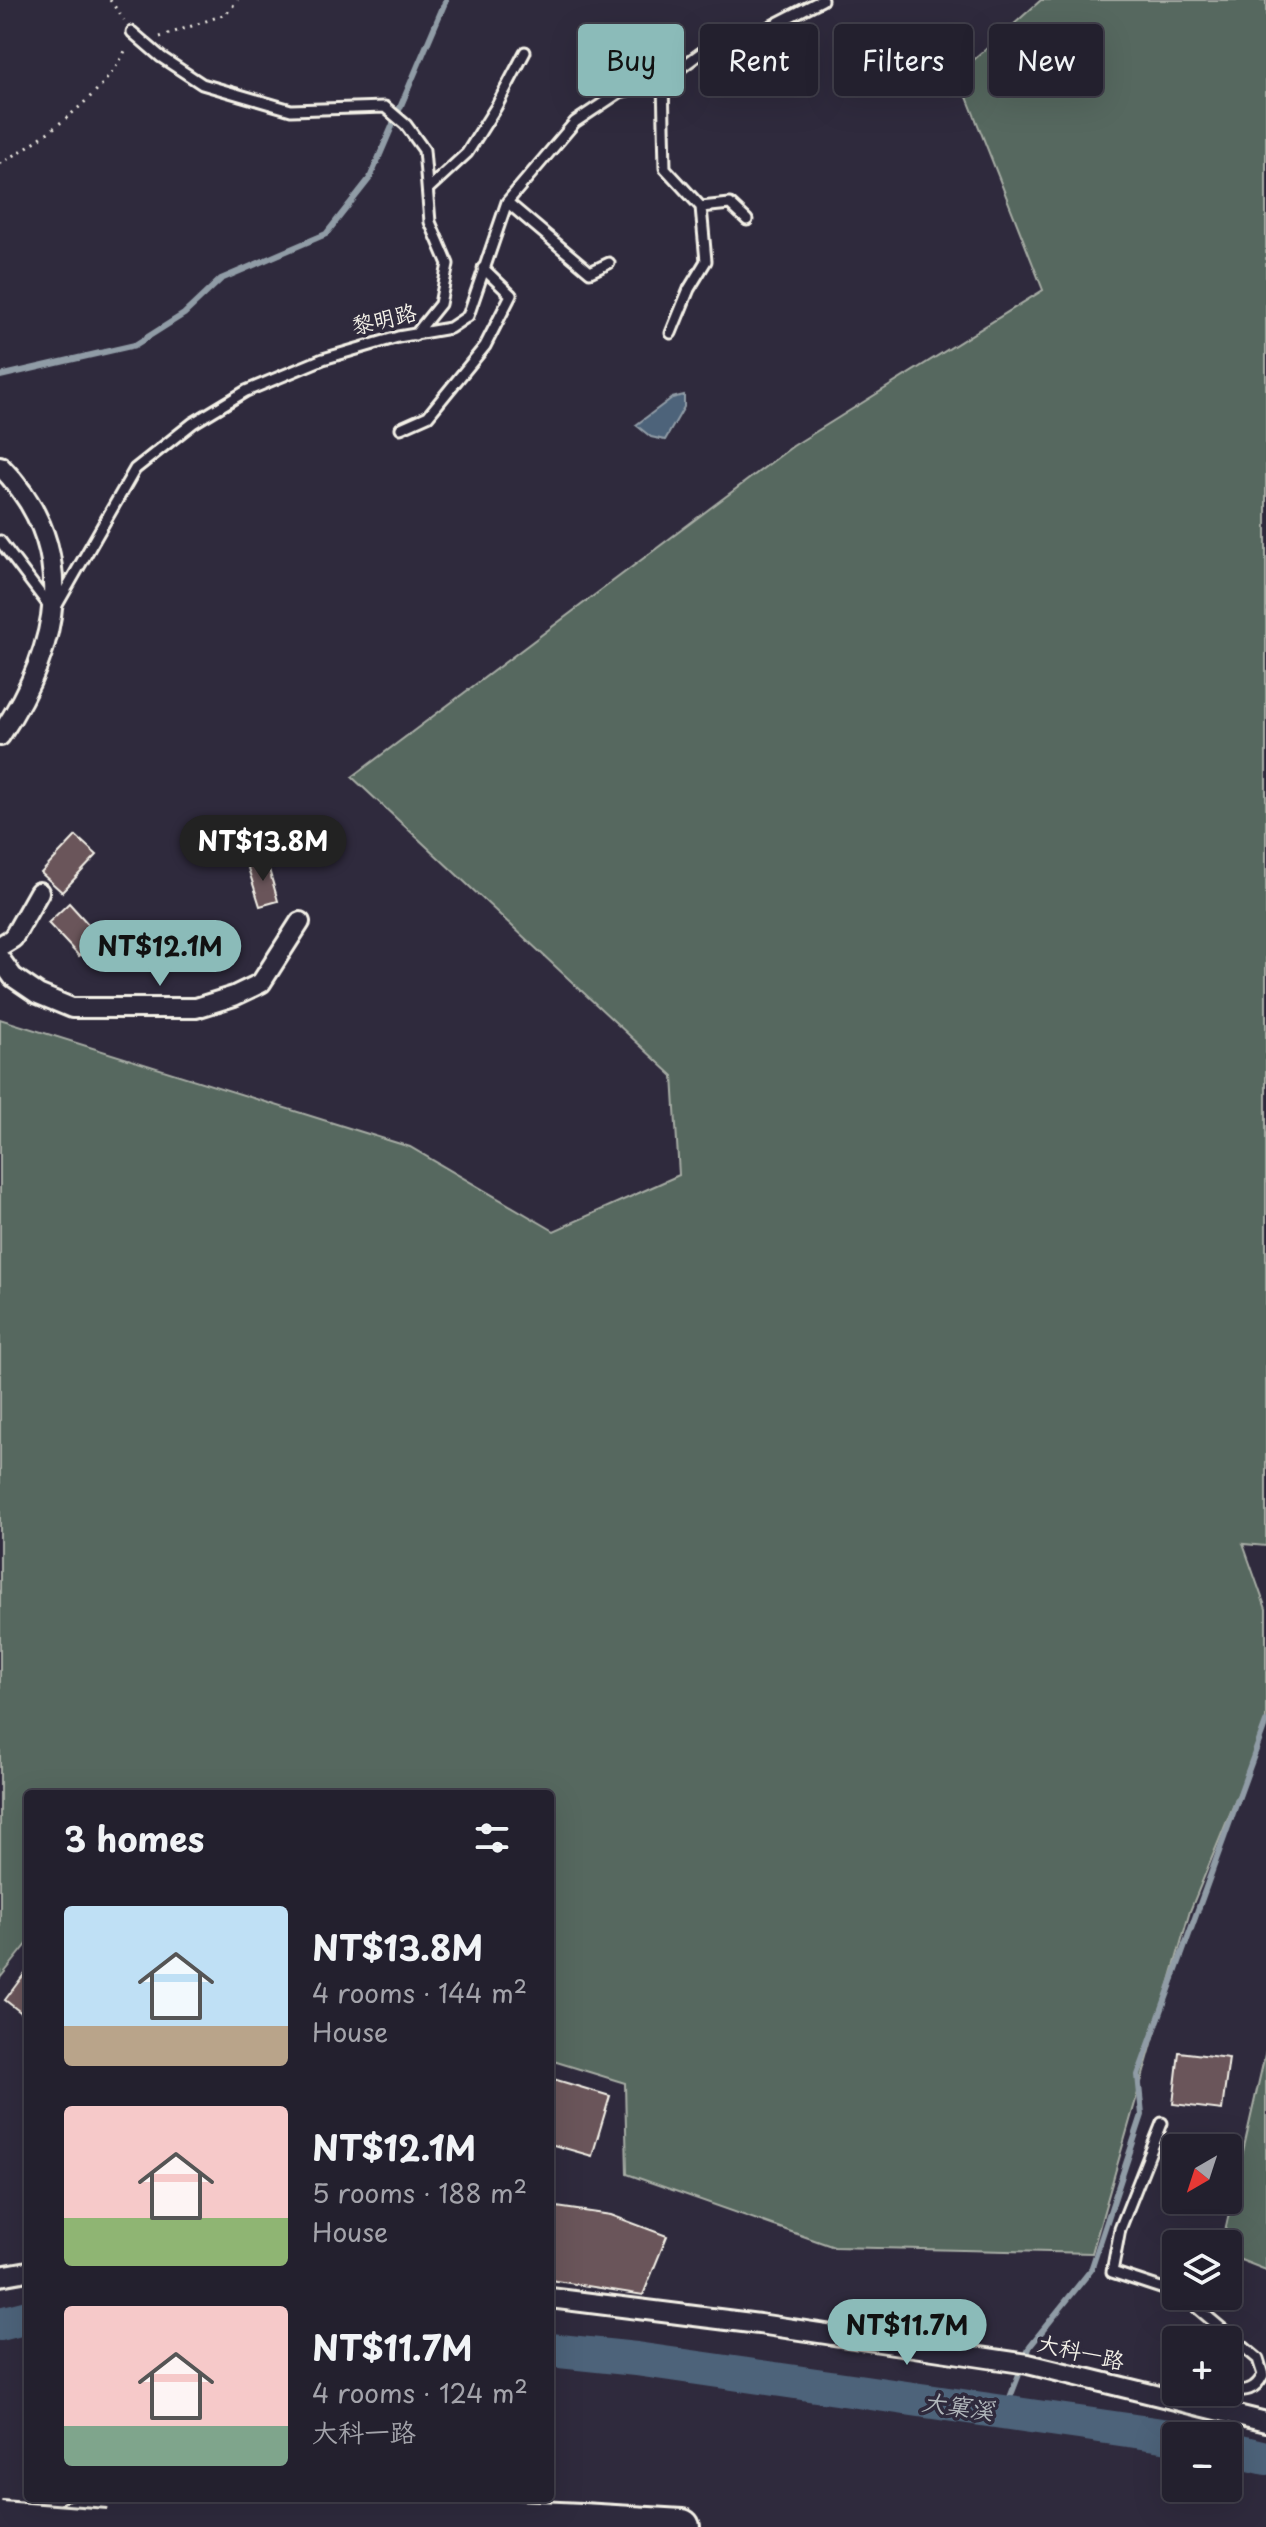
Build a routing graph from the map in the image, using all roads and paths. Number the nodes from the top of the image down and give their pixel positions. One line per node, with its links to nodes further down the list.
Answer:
1 (110, 0): 4 (path)
2 (238, 0): 4 (path)
3 (822, 0): 6 (lane, 黎明路)
4 (132, 32): 9 (path); 10 (lane)
5 (525, 52): 10 (lane)
6 (684, 65)
7 (614, 96): 11 (lane, 黎明路)
8 (663, 96): 12 (lane)
9 (0, 164)
10 (429, 188): 17 (lane)
11 (507, 202): 14 (lane); 15 (lane, 黎明路)
12 (701, 207): 13 (lane); 16 (lane)
13 (747, 220)
14 (609, 263)
15 (483, 268): 17 (lane, 黎明路); 18 (lane)
16 (671, 333)
17 (415, 335): 21 (lane, 黎明路)
18 (401, 428)
19 (0, 466): 21 (street)
20 (0, 541): 21 (lane)
21 (53, 612): 22 (street, 黎明路)
22 (0, 736)
23 (39, 892): 25 (street)
24 (300, 922): 26 (street)
25 (0, 946)
26 (0, 959)
27 (1162, 2123): 30 (lane)
28 (24, 2272): 29 (street)
29 (0, 2276)
30 (1162, 2288)
31 (554, 2298): 35 (street, 大科一路)
32 (1200, 2310): 33 (lane)
33 (1219, 2326)
34 (1242, 2346): 37 (lane)
35 (1139, 2390): 36 (lane); 38 (street, 大科一路)
36 (1162, 2390)
37 (1242, 2391)
38 (1266, 2422)
39 (0, 2519): 40 (highway, bridge); 41 (highway)
40 (106, 2527)
41 (682, 2527)

